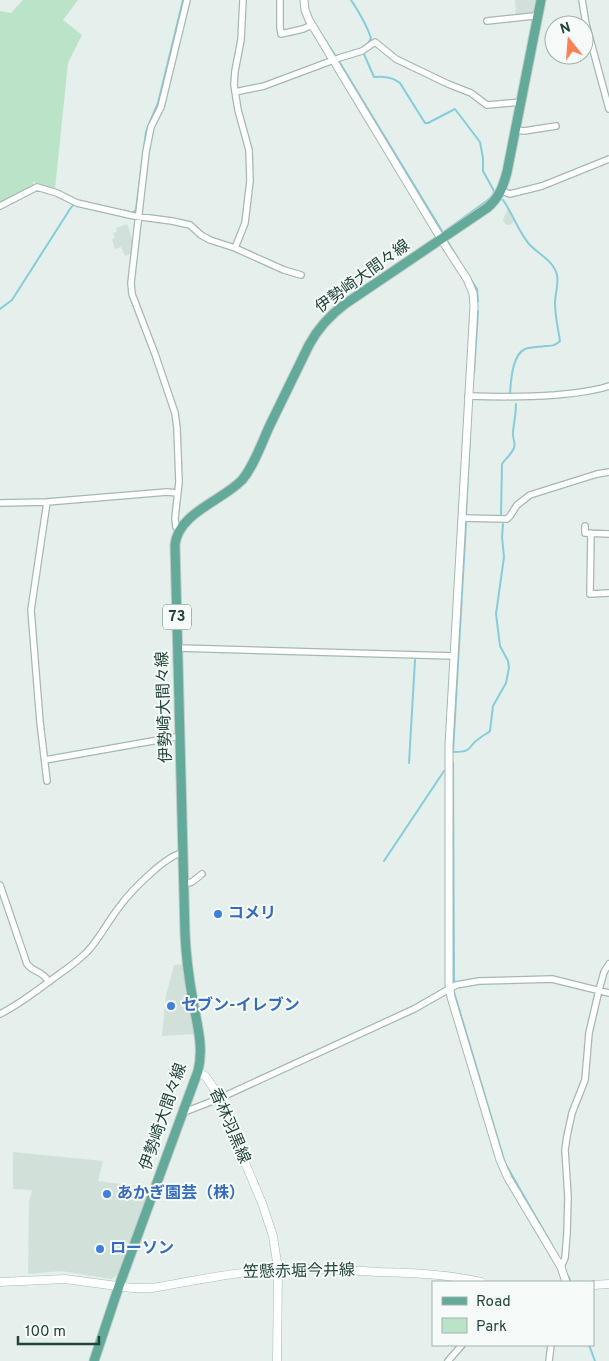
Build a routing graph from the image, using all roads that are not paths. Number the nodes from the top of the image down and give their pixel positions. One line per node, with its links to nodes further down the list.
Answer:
1 (187, 0): 19 (street)
2 (243, 0): 11 (street)
3 (280, 0): 9 (street)
4 (304, 0): 9 (street)
5 (541, 0): 7 (main road, 伊勢崎大間々線)
6 (582, 0): 13 (street)
7 (539, 17): 8 (street); 12 (main road, 伊勢崎大間々線)
8 (488, 21)
9 (312, 24): 10 (street)
10 (334, 60): 11 (street); 12 (street); 20 (street)
11 (235, 92): 21 (street)
12 (521, 102): 15 (main road, 伊勢崎大間々線)
13 (609, 109)
14 (556, 126): 15 (street)
15 (515, 130): 17 (main road, 伊勢崎大間々線)
16 (609, 159): 17 (street)
17 (501, 191): 20 (main road, 伊勢崎大間々線)
18 (0, 206): 19 (street)
19 (139, 217): 21 (street); 26 (street)
20 (442, 239): 24 (street); 31 (main road, 伊勢崎大間々線)
21 (235, 248): 22 (street)
22 (301, 275)
23 (609, 386): 24 (street)
24 (468, 396): 29 (street)
25 (609, 472): 29 (street)
26 (177, 493): 27 (street); 31 (street)
27 (47, 502): 28 (street); 38 (street)
28 (0, 503)
29 (462, 518): 36 (street)
30 (585, 526): 32 (street)
31 (178, 531): 35 (main road, 伊勢崎大間々線 / 73)
32 (591, 533): 33 (street); 34 (street)
33 (609, 534)
34 (609, 593)
35 (178, 648): 36 (street); 37 (main road, 伊勢崎大間々線 / 73)
36 (454, 656): 46 (street)
37 (181, 736): 38 (street); 40 (main road, 伊勢崎大間々線 / 73)
38 (46, 760): 39 (street)
39 (47, 781)
40 (183, 853): 42 (main road, 伊勢崎大間々線 / 73); 45 (street)
41 (202, 874): 42 (street)
42 (184, 884): 50 (main road, 伊勢崎大間々線 / 73)
43 (0, 885): 45 (street)
44 (609, 964): 47 (street)
45 (49, 982): 49 (street)
46 (449, 988): 47 (street); 51 (street); 53 (street)
47 (599, 990): 48 (street); 53 (street)
48 (609, 993)
49 (0, 1014)
50 (198, 1071): 51 (main road, 香林羽黒線); 52 (main road, 伊勢崎大間々線 / 73)
51 (218, 1099): 52 (street); 54 (main road, 香林羽黒線)
52 (182, 1110): 60 (main road, 伊勢崎大間々線 / 73)
53 (561, 1267): 56 (street)
54 (278, 1269): 55 (main road, 笠懸赤堀今井線); 60 (main road, 笠懸赤堀今井線); 64 (main road, 香林羽黒線)
55 (476, 1281)
56 (566, 1281)
57 (0, 1282): 60 (main road, 笠懸赤堀今井線)
58 (609, 1284): 59 (main road)
59 (594, 1285)
60 (119, 1286): 63 (main road, 伊勢崎大間々線 / 73)
61 (461, 1346): 65 (street)
62 (551, 1346): 66 (street)
63 (94, 1361)
64 (277, 1361)
65 (448, 1361)
66 (549, 1361)

